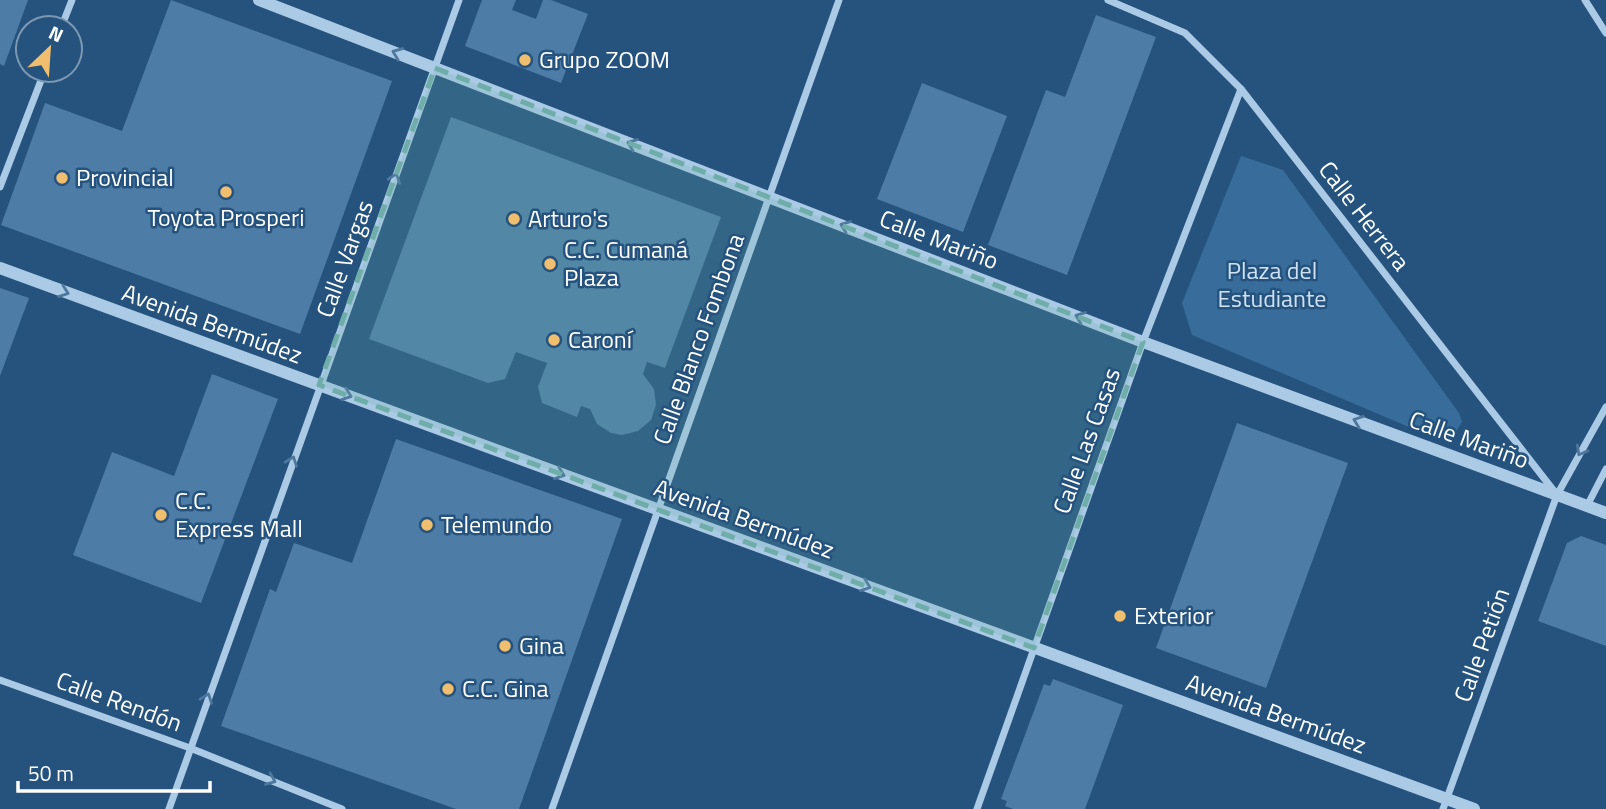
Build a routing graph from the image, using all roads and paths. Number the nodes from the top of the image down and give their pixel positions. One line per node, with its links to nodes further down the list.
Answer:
1 (259, 0): 7 (street, Calle Mariño, one-way to 1)
2 (459, 0): 7 (street, Calle Vargas)
3 (839, 0): 11 (street, Calle Blanco Fombona)
4 (1108, 0): 9 (street, Calle Herrera)
5 (1585, 0): 6 (street)
6 (1606, 33)
7 (435, 68): 11 (street, Calle Mariño, one-way to 7); 14 (street, Calle Vargas, one-way to 7)
8 (40, 84): 10 (street)
9 (1241, 89): 13 (street, Calle Las Casas); 17 (street, Calle Herrera)
10 (0, 187)
11 (771, 198): 13 (street, Calle Mariño, one-way to 11); 19 (street, Calle Blanco Fombona)
12 (0, 268): 14 (street, Avenida Bermúdez, one-way to 14)
13 (1143, 342): 17 (street, Calle Mariño, one-way to 13); 21 (street, Calle Las Casas)
14 (319, 385): 19 (street, Avenida Bermúdez, one-way to 19); 23 (street, Calle Vargas, one-way to 14)
15 (1606, 407): 17 (street, Calle Petión, one-way to 17)
16 (1606, 469): 18 (street)
17 (1557, 495): 18 (street, Calle Mariño); 24 (street, Calle Petión)
18 (1587, 506): 20 (street, Calle Mariño)
19 (658, 509): 21 (street, Avenida Bermúdez, one-way to 21); 27 (street, Calle Blanco Fombona)
20 (1606, 513)
21 (1034, 648): 24 (street, Avenida Bermúdez); 28 (street, Calle Las Casas)
22 (0, 680): 23 (street, Calle Rendón)
23 (190, 748): 25 (street, Calle Vargas); 26 (street, Calle Rendón, one-way to 26)
24 (1445, 804): 29 (street, Avenida Bermúdez)
25 (169, 809)
26 (342, 809)
27 (552, 809)
28 (977, 809)
29 (1474, 809)

